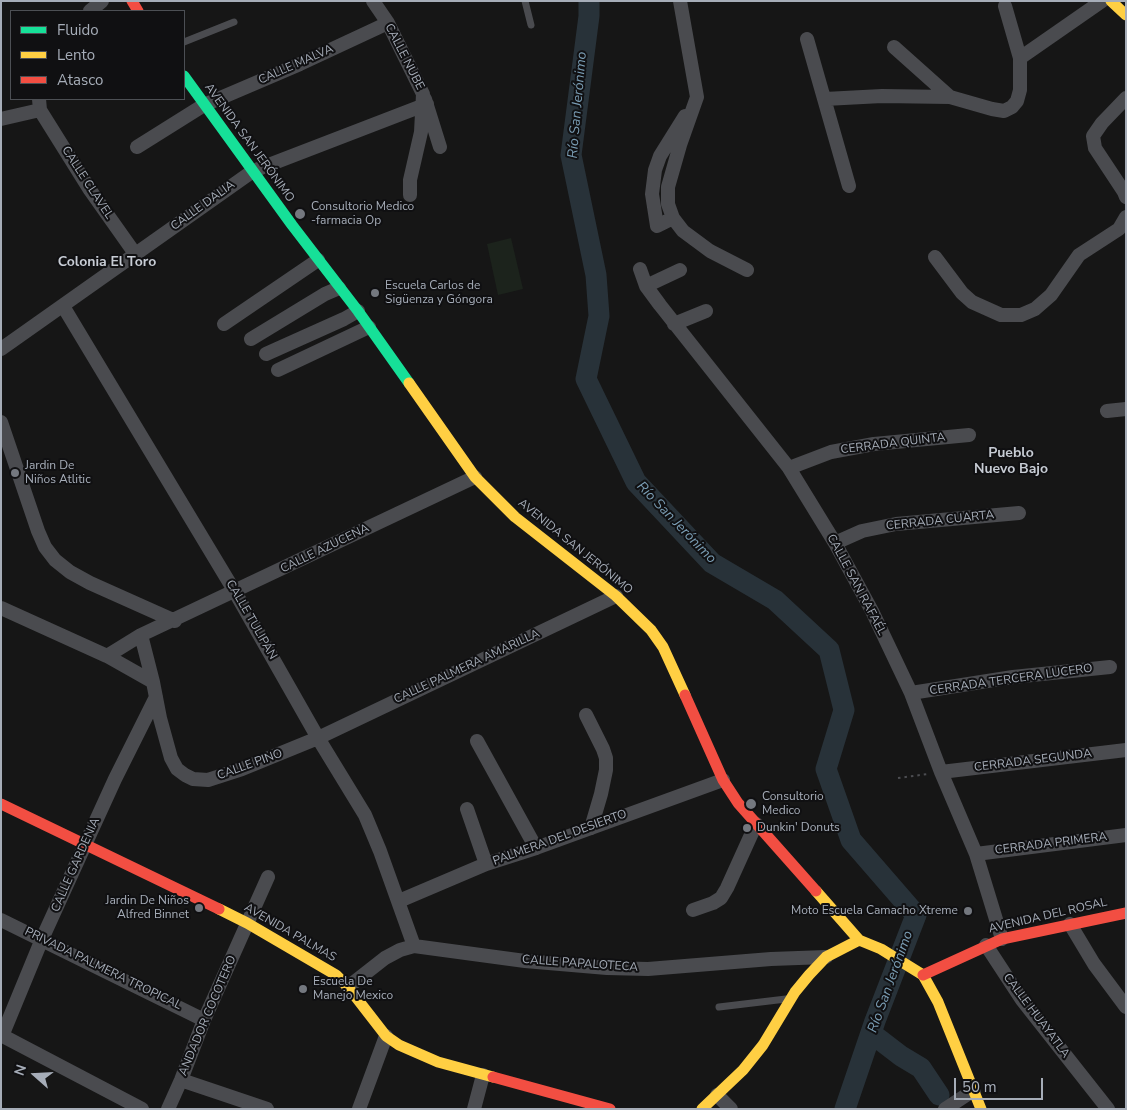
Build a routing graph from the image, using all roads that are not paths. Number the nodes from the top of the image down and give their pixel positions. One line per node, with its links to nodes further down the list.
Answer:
1 (102, 1): 7 (street)
2 (373, 1): 9 (street, CALLE NUBE)
3 (525, 1): 10 (lane)
4 (680, 1): 35 (street)
5 (1102, 1): 14 (street)
6 (1005, 6): 14 (street)
7 (91, 10)
8 (234, 22): 12 (lane)
9 (388, 23): 19 (street, CALLE NUBE); 21 (street, CALLE MALVA)
10 (531, 25)
11 (807, 40): 18 (street)
12 (185, 42)
13 (894, 47): 16 (street)
14 (1020, 58): 16 (street)
15 (185, 77): 21 (main road, AVENIDA SAN JERÓNIMO)
16 (950, 97): 18 (street)
17 (1126, 98): 28 (street)
18 (825, 99): 26 (street)
19 (424, 101): 24 (street); 25 (street, CALLE DALIA); 27 (street, CALLE NUBE)
20 (39, 104): 22 (street); 30 (street, CALLE CLAVEL)
21 (204, 105): 23 (street, CALLE MALVA); 25 (main road, AVENIDA SAN JERÓNIMO)
22 (1, 119)
23 (137, 147)
24 (440, 147)
25 (253, 171): 30 (street, CALLE DALIA); 32 (main road, AVENIDA SAN JERÓNIMO)
26 (849, 186)
27 (410, 195)
28 (1126, 197)
29 (1126, 217): 31 (street)
30 (136, 255): 38 (street, CALLE DALIA)
31 (936, 257)
32 (318, 260): 37 (main road, AVENIDA SAN JERÓNIMO); 41 (street)
33 (640, 269): 36 (street, CALLE SAN RAFAÉL)
34 (680, 270): 36 (street)
35 (747, 270)
36 (646, 286): 42 (street, CALLE SAN RAFAÉL)
37 (339, 288): 39 (main road, AVENIDA SAN JERÓNIMO); 44 (street)
38 (63, 306): 45 (street, CALLE DALIA); 56 (street, CALLE TULIPÁN)
39 (358, 311): 43 (main road, AVENIDA SAN JERÓNIMO); 46 (street)
40 (706, 311): 42 (street)
41 (224, 324)
42 (674, 324): 52 (street, CALLE SAN RAFAÉL)
43 (369, 326): 47 (street); 53 (main road, AVENIDA SAN JERÓNIMO)
44 (251, 339)
45 (1, 349)
46 (266, 354)
47 (278, 370)
48 (1126, 409): 49 (street)
49 (1107, 411)
50 (1, 422): 59 (street)
51 (969, 435): 52 (street, CERRADA QUINTA)
52 (789, 468): 55 (street, CALLE SAN RAFAÉL)
53 (475, 477): 56 (street, CALLE AZUCENA); 57 (main road, AVENIDA SAN JERÓNIMO)
54 (1019, 514): 55 (street, CERRADA CUARTA)
55 (835, 543): 64 (street, CALLE SAN RAFAÉL)
56 (236, 592): 59 (street, CALLE AZUCENA); 67 (street, CALLE TULIPÁN)
57 (616, 596): 67 (street, CALLE PALMERA AMARILLA); 71 (main road, AVENIDA SAN JERÓNIMO)
58 (1, 608): 61 (street)
59 (175, 620): 60 (street, CALLE AZUCENA)
60 (141, 635): 61 (street, CALLE AZUCENA); 63 (street)
61 (107, 656): 63 (street)
62 (1110, 667): 64 (street, CERRADA TERCERA LUCERO)
63 (153, 682): 65 (street, CALLE PINO)
64 (911, 693): 70 (street, CALLE SAN RAFAÉL)
65 (156, 696): 67 (street, CALLE PINO); 77 (street, CALLE GARDENIA)
66 (586, 715): 75 (street)
67 (318, 738): 82 (street, CALLE TULIPÁN)
68 (477, 741): 78 (street)
69 (1126, 750): 70 (street, CERRADA SEGUNDA)
70 (941, 772): 79 (street, CALLE SAN RAFAÉL)
71 (723, 780): 74 (main road, AVENIDA SAN JERÓNIMO); 75 (street, PALMERA DEL DESIERTO)
72 (1, 804): 77 (main road, AVENIDA PALMAS)
73 (467, 809): 80 (street)
74 (756, 824): 83 (street); 85 (main road, AVENIDA SAN JERÓNIMO)
75 (591, 828): 78 (street, PALMERA DEL DESIERTO)
76 (1126, 835): 79 (street, CERRADA PRIMERA)
77 (86, 844): 87 (main road, AVENIDA PALMAS); 89 (street, CALLE GARDENIA)
78 (536, 848): 80 (street, PALMERA DEL DESIERTO)
79 (976, 854): 90 (street, CALLE SAN RAFAÉL)
80 (486, 864): 82 (street, PALMERA DEL DESIERTO)
81 (268, 877): 87 (street, ANDADOR COCOTERO)
82 (399, 901): 93 (street, CALLE TULIPÁN)
83 (694, 910)
84 (1126, 913): 88 (main road, AVENIDA DEL ROSAL)
85 (839, 918): 91 (main road, AVENIDA SAN JERÓNIMO); 94 (main road)
86 (1, 920): 89 (street, PRIVADA PALMERA TROPICAL)
87 (247, 924): 96 (main road, AVENIDA PALMAS); 100 (street, ANDADOR COCOTERO)
88 (1070, 924): 90 (main road, AVENIDA DEL ROSAL); 99 (street)
89 (42, 939): 100 (street, PRIVADA PALMERA TROPICAL); 101 (street, CALLE GARDENIA)
90 (1002, 939): 92 (main road, AVENIDA DEL ROSAL)
91 (859, 940): 94 (main road); 95 (main road, AVENIDA SAN JERÓNIMO)
92 (986, 945): 95 (main road, AVENIDA DEL ROSAL); 117 (street, CALLE HUAYATLA)
93 (414, 946): 94 (street, CALLE PAPALOTECA); 96 (street, CALLE PAPALOTECA)
94 (826, 957): 97 (main road)
95 (923, 975): 105 (main road, AVENIDA SAN JERÓNIMO)
96 (348, 987): 102 (main road, AVENIDA PALMAS)
97 (792, 998): 98 (lane); 106 (main road)
98 (719, 1006)
99 (1126, 1007)
100 (204, 1020): 104 (street, ANDADOR COCOTERO)
101 (2, 1036): 107 (street)
102 (386, 1036): 103 (main road, AVENIDA PALMAS); 110 (street)
103 (483, 1075): 111 (street); 112 (main road, AVENIDA PALMAS)
104 (181, 1080): 108 (street, ANDADOR COCOTERO); 109 (street)
105 (974, 1090): 115 (street); 116 (main road, AVENIDA SAN JERÓNIMO)
106 (717, 1095): 113 (main road); 114 (street)
107 (142, 1109)
108 (168, 1109)
109 (267, 1109)
110 (359, 1109)
111 (474, 1109)
112 (610, 1109)
113 (702, 1109)
114 (731, 1109)
115 (945, 1109)
116 (981, 1109)
117 (1108, 1109)

